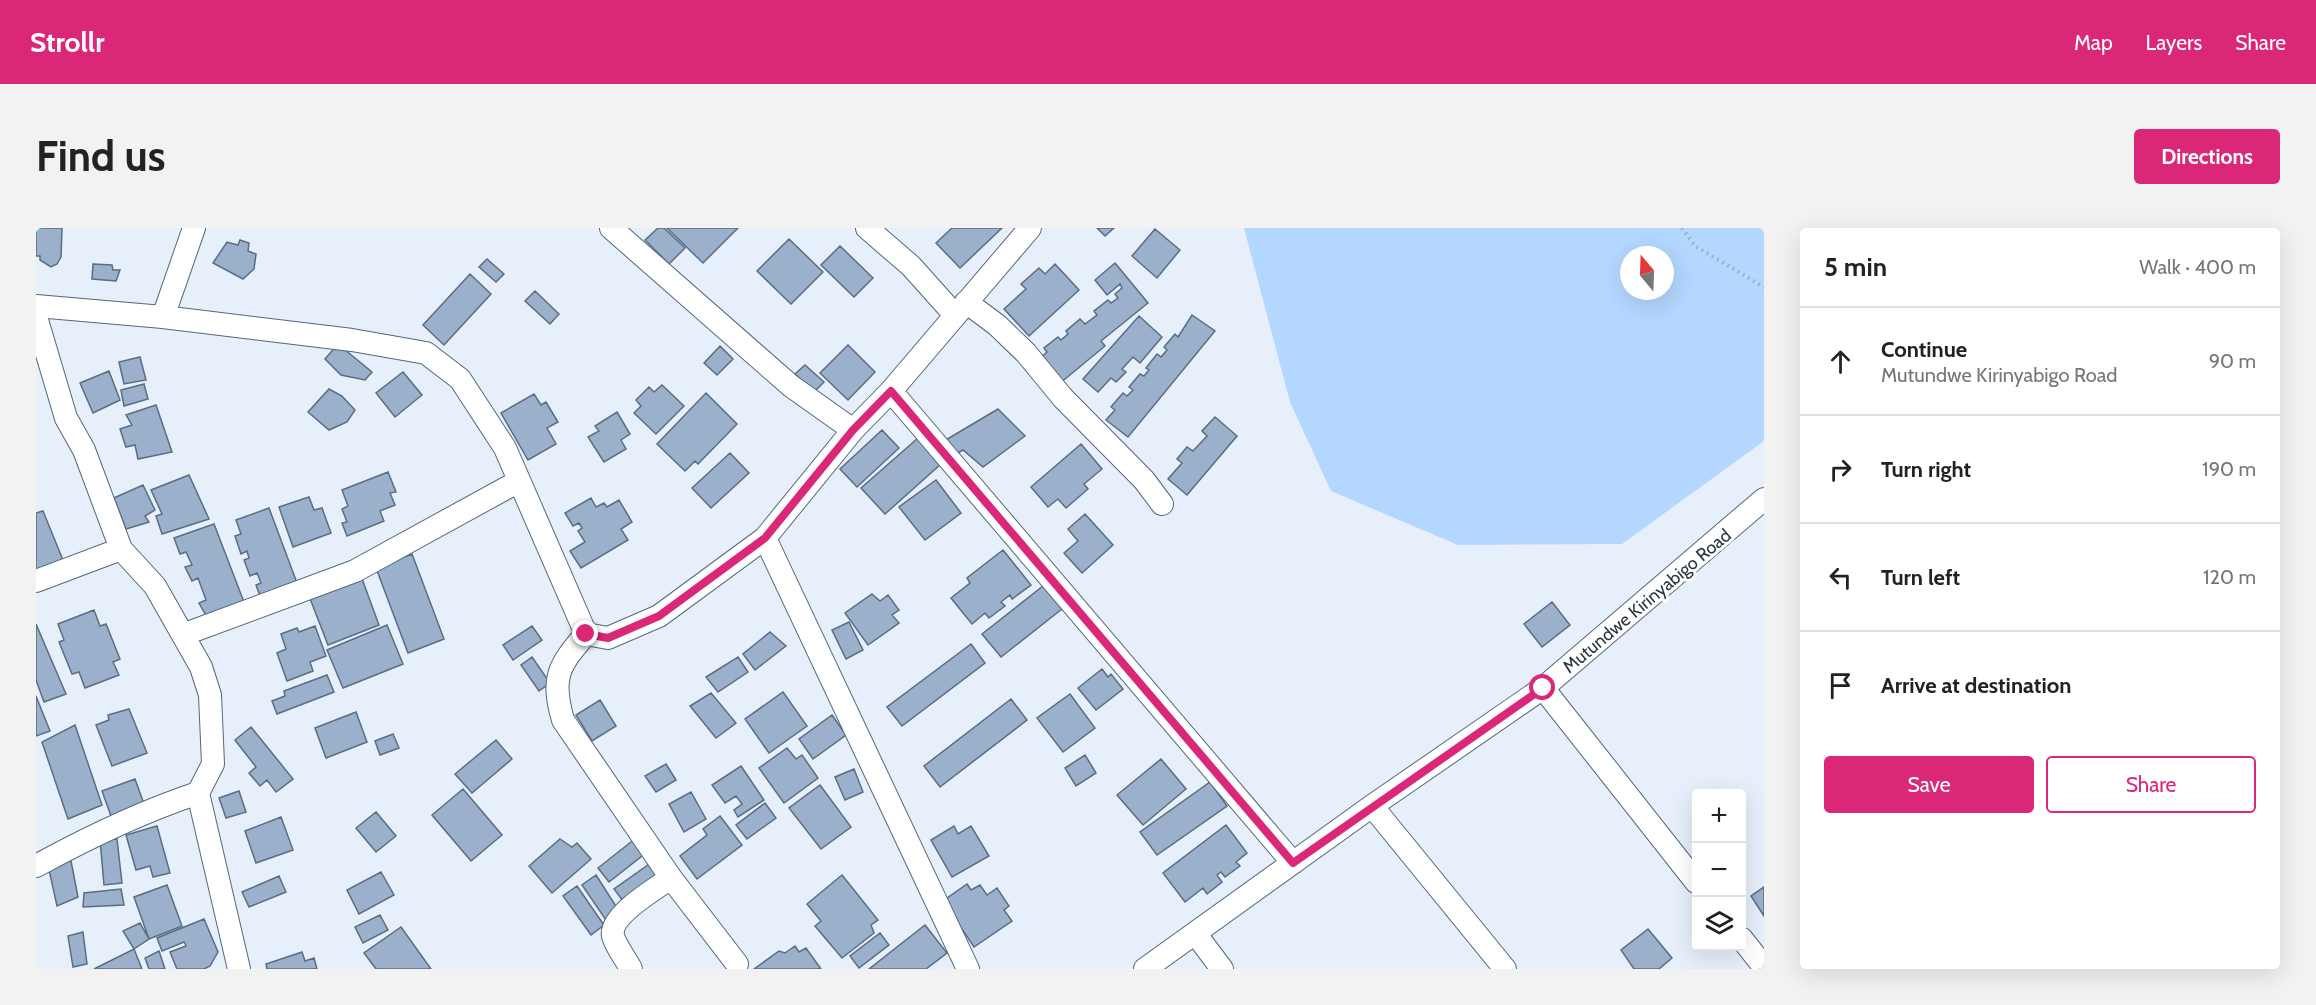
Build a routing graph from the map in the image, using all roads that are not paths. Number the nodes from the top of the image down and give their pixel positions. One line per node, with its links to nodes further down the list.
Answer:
1 (194, 228): 8 (street)
2 (611, 228): 10 (street)
3 (867, 228): 6 (street)
4 (1030, 228): 6 (street)
5 (36, 306): 8 (street)
6 (960, 308): 9 (street); 13 (street)
7 (36, 317): 15 (street)
8 (163, 317): 11 (street)
9 (891, 391): 10 (street); 22 (street)
10 (853, 430): 14 (street)
11 (519, 481): 17 (street); 18 (street)
12 (1764, 499): 19 (street, Mutundwe Kirinyabigo Road)
13 (1162, 504)
14 (765, 538): 18 (street); 32 (street)
15 (121, 549): 16 (street); 17 (street)
16 (36, 581)
17 (185, 634): 20 (street)
18 (586, 634): 25 (street)
19 (1543, 688): 21 (street, Mutundwe Kirinyabigo Road); 24 (street)
20 (198, 793): 23 (street); 30 (street)
21 (1371, 806): 22 (street, Mutundwe Kirinyabigo Road); 35 (street)
22 (1293, 863): 26 (street, Mutundwe Kirinyabigo Road)
23 (36, 867)
24 (1692, 877)
25 (670, 878): 28 (street); 31 (street)
26 (1195, 933): 33 (street, Mutundwe Kirinyabigo Road); 34 (street)
27 (1746, 944): 29 (street)
28 (737, 964)
29 (1764, 967)
30 (239, 969)
31 (631, 969)
32 (968, 969)
33 (1145, 969)
34 (1222, 969)
35 (1505, 969)

